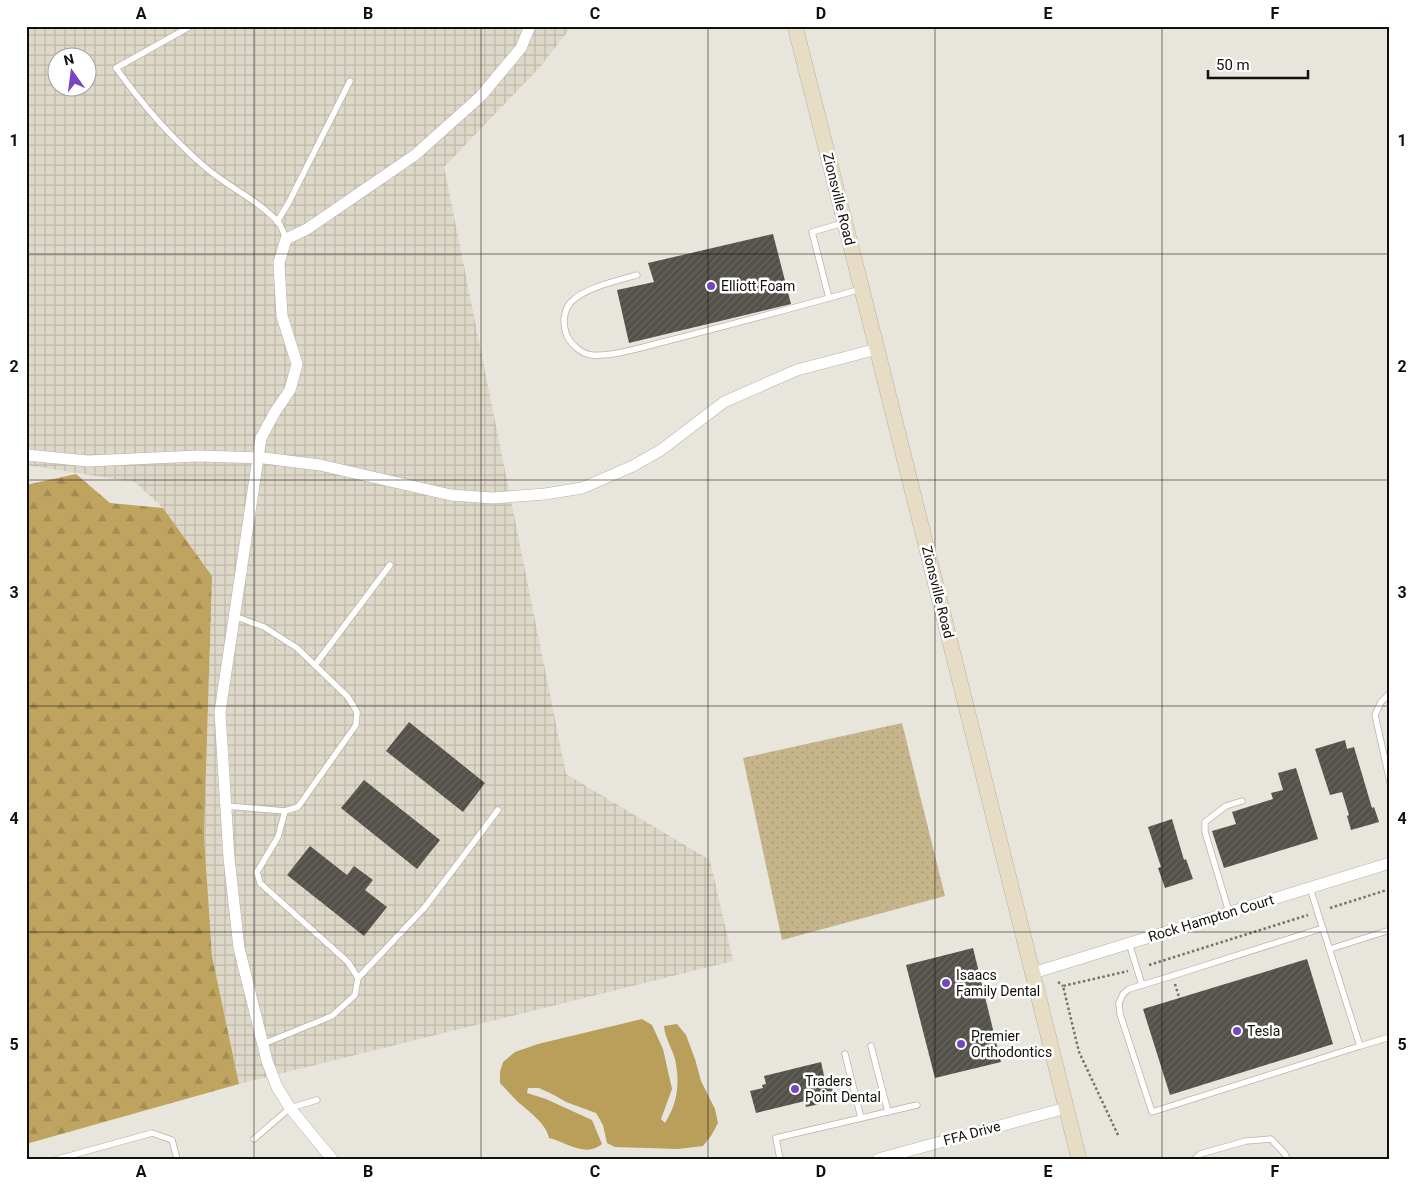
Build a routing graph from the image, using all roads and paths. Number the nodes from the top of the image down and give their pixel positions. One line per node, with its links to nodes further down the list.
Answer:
1 (191, 26): 5 (lane)
2 (530, 26): 7 (street)
3 (795, 26): 6 (main road, Zionsville Road)
4 (350, 82): 5 (lane)
5 (277, 222): 7 (lane)
6 (845, 223): 9 (main road, Zionsville Road); 10 (lane)
7 (286, 239): 13 (street)
8 (637, 275): 10 (lane)
9 (862, 289): 10 (lane); 11 (main road, Zionsville Road)
10 (829, 298)
11 (877, 349): 13 (street); 37 (main road, Zionsville Road)
12 (26, 455): 13 (street)
13 (258, 458): 15 (street)
14 (390, 565): 16 (lane)
15 (234, 616): 16 (lane); 20 (street)
16 (315, 665): 22 (lane)
17 (1390, 694): 18 (lane)
18 (1390, 782)
19 (1242, 801): 27 (lane)
20 (226, 806): 22 (lane); 43 (street)
21 (498, 810): 38 (lane)
22 (285, 811): 38 (lane)
23 (1390, 863): 24 (street, Rock Hampton Court)
24 (1310, 888): 27 (street, Rock Hampton Court); 29 (lane)
25 (1390, 889): 26 (path)
26 (1330, 908)
27 (1229, 912): 31 (street, Rock Hampton Court)
28 (1308, 915): 33 (path)
29 (1323, 928): 32 (lane); 40 (lane)
30 (1390, 930): 32 (lane)
31 (1129, 943): 37 (street, Rock Hampton Court); 40 (lane)
32 (1330, 949): 45 (lane)
33 (1167, 959): 34 (path); 35 (path)
34 (1148, 965)
35 (1170, 967)
36 (1128, 971): 41 (path)
37 (1033, 973): 50 (main road, Zionsville Road)
38 (358, 978): 43 (lane)
39 (1058, 982): 41 (path)
40 (1142, 985): 45 (lane)
41 (1063, 986): 53 (path)
42 (1390, 1036): 45 (lane)
43 (263, 1044): 49 (street)
44 (871, 1046): 51 (lane)
45 (1360, 1046)
46 (845, 1054): 52 (lane)
47 (317, 1100): 49 (lane)
48 (917, 1105): 51 (lane)
49 (290, 1108): 54 (lane); 57 (street)
50 (1066, 1108): 59 (street, FFA Drive); 60 (main road, Zionsville Road)
51 (888, 1112): 52 (lane)
52 (861, 1118): 58 (lane)
53 (1118, 1135)
54 (254, 1139)
55 (58, 1159): 56 (lane)
56 (177, 1159)
57 (332, 1159)
58 (780, 1159)
59 (878, 1159)
60 (1078, 1159)
61 (1195, 1159): 62 (lane)
62 (1287, 1159)

